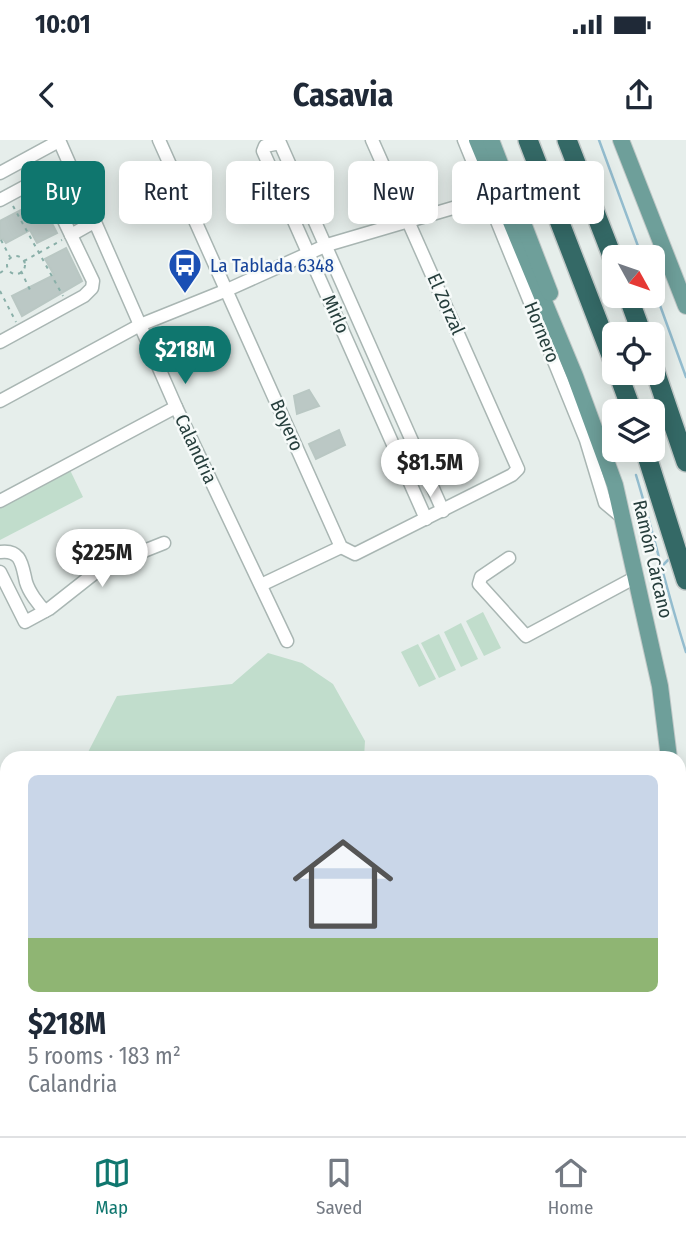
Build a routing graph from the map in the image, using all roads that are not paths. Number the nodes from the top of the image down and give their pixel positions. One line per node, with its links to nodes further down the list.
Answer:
1 (159, 140): 24 (street, Boyero)
2 (372, 140): 11 (street, El Zorzal)
3 (464, 140): 12 (street, Hornero)
4 (477, 140): 29 (main road, Ramón Cárcano)
5 (491, 140): 29 (main road, Ramón Cárcano)
6 (528, 140): 27 (highway)
7 (567, 140): 22 (highway)
8 (621, 140): 25 (main road)
9 (59, 141): 10 (street, Calandria); 13 (street)
10 (68, 161)
11 (381, 161)
12 (472, 161)
13 (0, 173)
14 (6, 201): 20 (street)
15 (90, 224): 20 (street)
16 (95, 224): 26 (street, Calandria)
17 (402, 224): 21 (street)
18 (410, 224): 36 (street, El Zorzal)
19 (498, 224): 38 (street, Hornero)
20 (71, 235): 28 (street)
21 (327, 245): 23 (street); 23 (street, Mirlo); 36 (street, Mirlo)
22 (608, 245)
23 (309, 253): 24 (street); 37 (street, Mirlo)
24 (227, 290): 26 (street); 41 (street, Boyero)
25 (686, 306)
26 (140, 325): 31 (street); 32 (street, Calandria)
27 (602, 332)
28 (0, 342)
29 (575, 376): 38 (main road, Ramón Cárcano)
30 (660, 385): 33 (highway)
31 (0, 401)
32 (176, 407): 35 (street); 48 (street, Calandria)
33 (683, 454)
34 (649, 462): 47 (highway)
35 (0, 501)
36 (443, 511): 37 (street)
37 (426, 519): 41 (street)
38 (623, 519): 45 (main road, Ramón Cárcano)
39 (164, 543): 44 (street)
40 (90, 546): 44 (street)
41 (346, 550): 48 (street)
42 (3, 555): 49 (street)
43 (509, 558): 45 (street)
44 (101, 568): 49 (street)
45 (636, 577): 51 (main road, Ramón Cárcano)
46 (2, 579): 49 (street)
47 (686, 580)
48 (261, 585): 50 (street, Calandria)
49 (45, 611)
50 (287, 641)
51 (668, 751)

